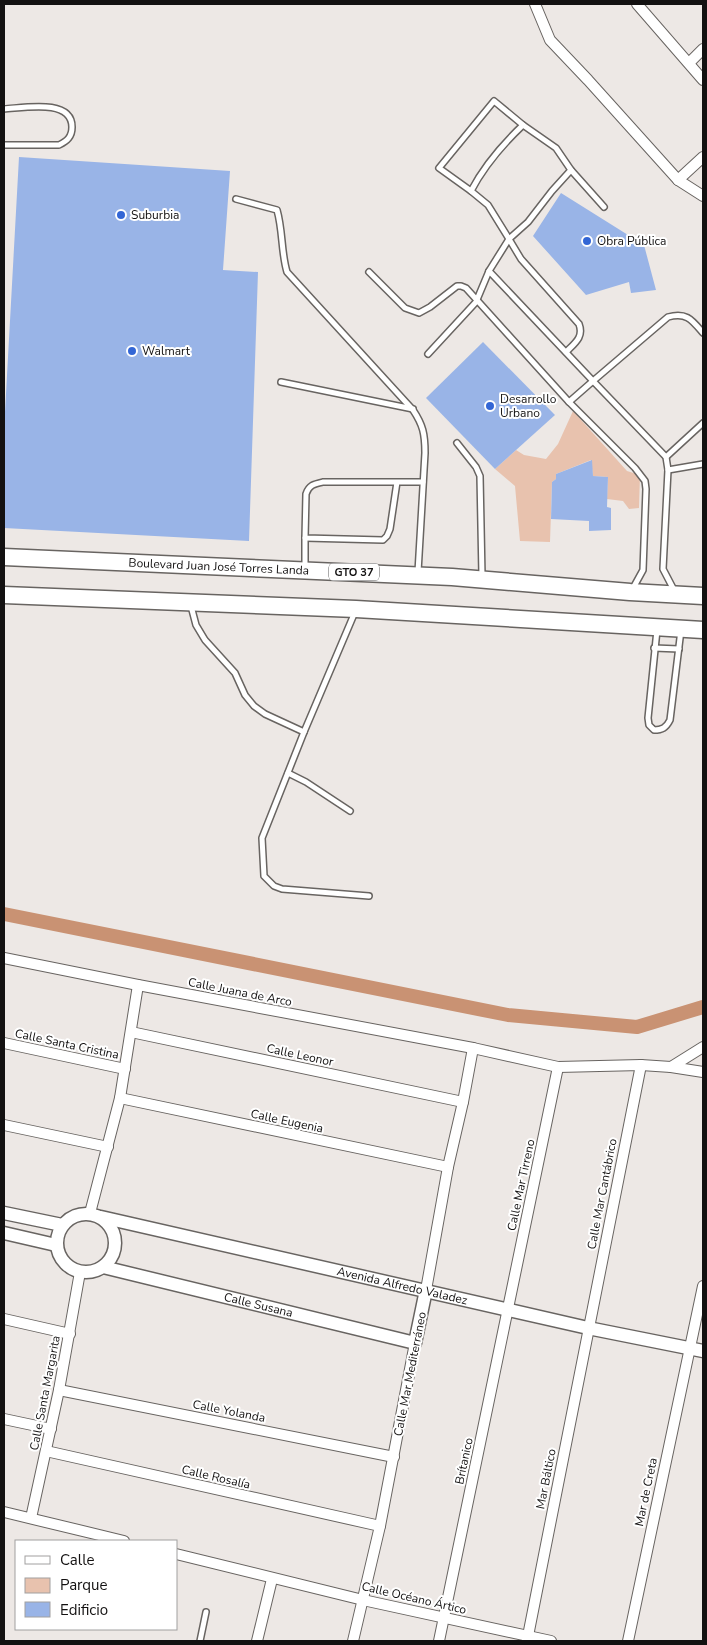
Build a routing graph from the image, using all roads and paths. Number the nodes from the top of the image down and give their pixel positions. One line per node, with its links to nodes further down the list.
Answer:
1 (535, 4): 11 (street)
2 (637, 4): 4 (street)
3 (703, 49): 4 (street)
4 (689, 63): 5 (street)
5 (703, 80)
6 (4, 109): 8 (lane)
7 (523, 125): 10 (lane); 12 (lane); 12 (lane)
8 (4, 145)
9 (703, 157): 11 (street)
10 (571, 170): 15 (lane); 16 (lane)
11 (678, 180): 13 (street)
12 (471, 192): 16 (lane)
13 (703, 196)
14 (236, 199): 26 (lane)
15 (604, 207)
16 (510, 239): 17 (lane); 21 (lane)
17 (489, 271): 19 (lane); 21 (lane)
18 (369, 272): 19 (lane)
19 (476, 302): 22 (lane); 25 (lane)
20 (703, 333): 23 (lane)
21 (566, 352): 23 (lane)
22 (428, 354)
23 (593, 381): 25 (lane); 29 (lane)
24 (281, 382): 26 (lane)
25 (569, 402): 39 (lane)
26 (413, 410): 33 (lane)
27 (703, 423): 29 (lane)
28 (457, 443): 38 (lane)
29 (666, 457): 31 (lane)
30 (703, 464): 31 (lane)
31 (668, 470): 41 (lane)
32 (397, 482): 33 (lane); 34 (lane); 34 (lane)
33 (423, 482): 37 (lane)
34 (305, 538): 36 (lane)
35 (4, 557): 36 (main road, Boulevard Juan José Torres Landa / GTO 37)
36 (305, 569): 37 (main road, Boulevard Juan José Torres Landa / GTO 37)
37 (418, 575): 38 (main road, Boulevard Juan José Torres Landa / GTO 37)
38 (482, 579): 39 (main road, Boulevard Juan José Torres Landa / GTO 37)
39 (630, 592): 41 (main road, Boulevard Juan José Torres Landa / GTO 37)
40 (4, 594): 43 (main road)
41 (677, 594): 42 (main road, Boulevard Juan José Torres Landa / GTO 37)
42 (703, 596)
43 (189, 601): 44 (main road); 50 (lane)
44 (356, 609): 45 (main road); 50 (lane)
45 (657, 627): 46 (main road); 48 (lane)
46 (682, 629): 47 (main road); 49 (lane)
47 (703, 630)
48 (654, 648): 49 (lane); 49 (lane)
49 (679, 649)
50 (304, 732): 51 (lane)
51 (288, 774): 52 (lane); 53 (lane)
52 (350, 811)
53 (369, 896)
54 (4, 958): 55 (street, Calle Juana de Arco)
55 (138, 985): 56 (street); 59 (street, Calle Juana de Arco)
56 (131, 1032): 63 (street); 66 (street, Calle Leonor)
57 (4, 1043): 63 (street, Calle Santa Cristina)
58 (703, 1047): 62 (street)
59 (473, 1048): 61 (street, Calle Juana de Arco); 66 (street, Calle Mar Mediterráneo)
60 (641, 1065): 61 (street, Calle Juana de Arco); 62 (street, Calle Juana de Arco); 81 (street, Calle Mar Cantábrico)
61 (558, 1067): 79 (street, Calle Mar Tirreno)
62 (671, 1067): 64 (street, Calle Juana de Arco)
63 (125, 1069): 65 (street)
64 (703, 1072)
65 (120, 1098): 68 (street); 69 (street, Calle Eugenia)
66 (463, 1102): 69 (street, Calle Mar Mediterráneo)
67 (4, 1125): 68 (street)
68 (108, 1147): 71 (street)
69 (448, 1167): 78 (street, Calle Mar Mediterráneo)
70 (4, 1213): 72 (street)
71 (96, 1215): 72 (street); 75 (street); 78 (street, Avenida Alfredo Valadez)
72 (62, 1225): 74 (street)
73 (4, 1233): 74 (street)
74 (56, 1245): 76 (street)
75 (103, 1267): 76 (street); 83 (street, Calle Susana)
76 (80, 1272): 82 (street, Calle Santa Margarita)
77 (703, 1286): 84 (street, Mar de Creta)
78 (426, 1290): 79 (street, Avenida Alfredo Valadez); 83 (street, Calle Mar Mediterráneo)
79 (508, 1309): 81 (street, Avenida Alfredo Valadez); 99 (street, Brítanico)
80 (4, 1319): 82 (street)
81 (588, 1328): 84 (street, Avenida Alfredo Valadez); 100 (street, Mar Báltico)
82 (70, 1334): 86 (street, Calle Santa Margarita)
83 (415, 1343): 90 (street, Calle Mar Mediterráneo)
84 (689, 1348): 85 (street, Avenida Alfredo Valadez); 106 (street, Mar de Creta)
85 (703, 1350)
86 (59, 1390): 88 (street, Calle Santa Margarita); 90 (street, Calle Yolanda)
87 (4, 1419): 88 (street)
88 (51, 1429): 89 (street, Calle Santa Margarita)
89 (46, 1452): 92 (street, Calle Santa Margarita); 93 (street, Calle Rosalía)
90 (394, 1458): 93 (street, Calle Mar Mediterráneo)
91 (4, 1512): 92 (street)
92 (31, 1518): 94 (street)
93 (380, 1526): 97 (street, Calle Mar Mediterráneo)
94 (120, 1540)
95 (178, 1555): 96 (street, Calle Océano Ártico)
96 (272, 1579): 97 (street, Calle Océano Ártico); 102 (street)
97 (363, 1600): 99 (street, Calle Océano Ártico); 103 (street, Calle Mar Mediterráneo)
98 (206, 1612): 101 (lane)
99 (444, 1618): 100 (street, Calle Océano Ártico); 104 (street)
100 (527, 1639): 105 (street, Calle Océano Ártico)
101 (200, 1641)
102 (257, 1641)
103 (353, 1641)
104 (439, 1641)
105 (551, 1641)
106 (628, 1641)

